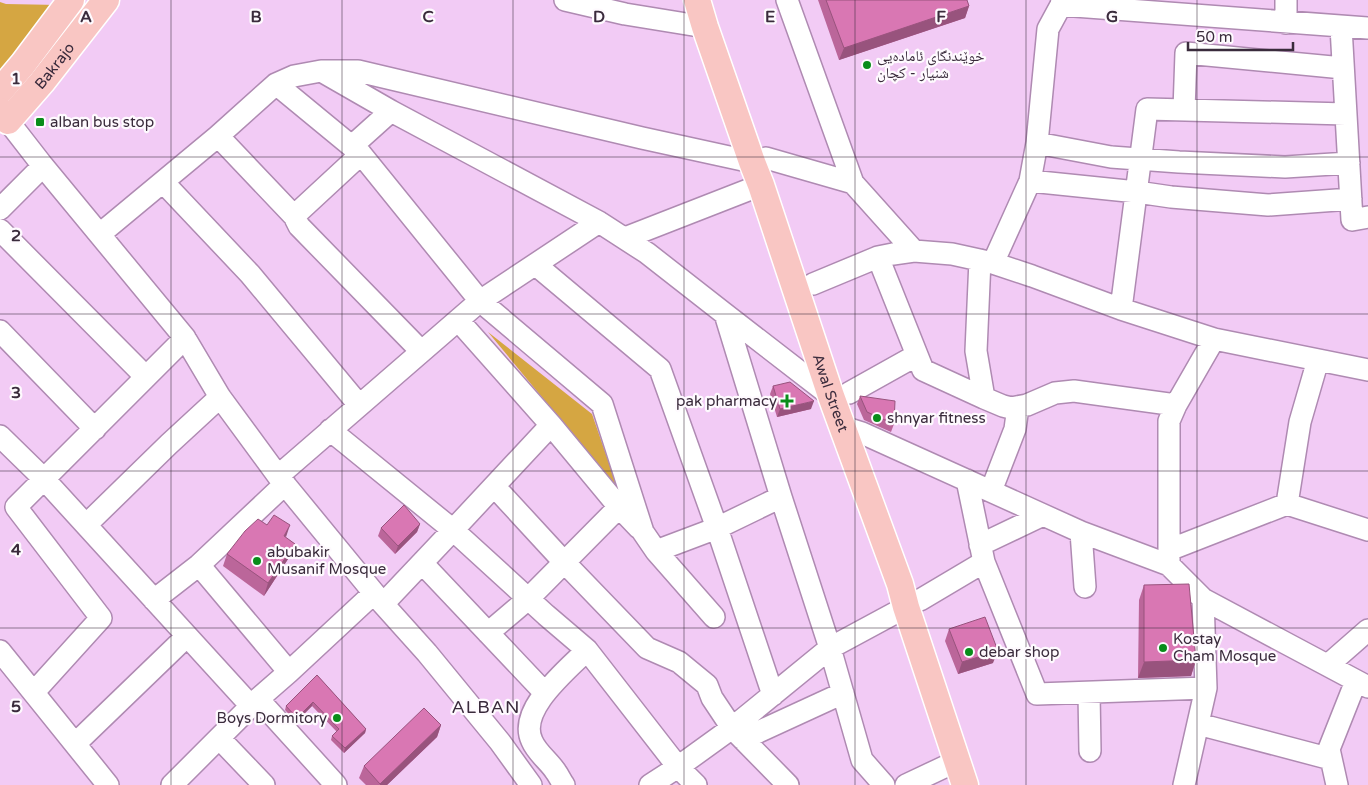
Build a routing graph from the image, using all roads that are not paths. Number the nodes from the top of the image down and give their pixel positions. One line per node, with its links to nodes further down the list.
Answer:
1 (71, 0): 15 (main road)
2 (106, 0): 18 (main road, Bakrajo)
3 (565, 0): 9 (street)
4 (697, 0): 13 (main road, Awal Street)
5 (713, 0): 31 (main road, Awal Street)
6 (787, 0): 34 (street)
7 (1286, 0): 11 (street)
8 (1061, 2): 10 (street); 26 (street)
9 (622, 7): 13 (street)
10 (1227, 9): 11 (street)
11 (1286, 23): 12 (street)
12 (1341, 27): 14 (street); 16 (street)
13 (705, 28): 31 (main road, Awal Street)
14 (1368, 28)
15 (23, 64): 18 (main road); 20 (main road)
16 (1343, 68): 21 (street); 23 (street)
17 (321, 71): 19 (street); 22 (street); 31 (street)
18 (42, 82): 24 (main road, Bakrajo)
19 (276, 84): 25 (street); 27 (street)
20 (0, 91)
21 (1184, 110): 23 (street); 28 (street)
22 (391, 111): 27 (street); 40 (street)
23 (1346, 114): 29 (street)
24 (4, 116): 30 (street)
25 (218, 136): 33 (street); 38 (street)
26 (1037, 143): 28 (street); 32 (street)
27 (357, 150): 38 (street); 49 (street)
28 (1141, 159): 29 (street); 35 (street)
29 (1349, 163): 36 (street)
30 (43, 166): 37 (street); 42 (street)
31 (760, 168): 34 (street); 43 (street); 48 (main road, Awal Street); 61 (main road, Awal Street)
32 (1030, 181): 35 (street); 46 (street)
33 (164, 182): 42 (street); 64 (street)
34 (853, 183): 44 (street)
35 (1136, 192): 36 (street); 50 (street)
36 (1351, 199): 39 (street)
37 (0, 209)
38 (294, 216): 56 (street)
39 (1368, 217)
40 (599, 222): 43 (street); 47 (street)
41 (0, 230): 60 (street)
42 (100, 234): 54 (street)
43 (625, 238): 51 (street)
44 (914, 251): 45 (street); 46 (street)
45 (878, 257): 48 (street); 57 (street)
46 (986, 262): 50 (street); 63 (street)
47 (536, 265): 49 (street); 82 (street)
48 (813, 284): 61 (main road, Awal Street)
49 (480, 301): 52 (street); 85 (street)
50 (1121, 309): 55 (street)
51 (725, 314): 61 (street); 77 (street)
52 (458, 320): 56 (street); 67 (street)
53 (0, 330): 68 (street)
54 (185, 338): 60 (street); 62 (street)
55 (1214, 339): 58 (street); 65 (street)
56 (422, 351): 64 (street)
57 (917, 355): 61 (street); 63 (street)
58 (1318, 360): 59 (street); 78 (street)
59 (1364, 364)
60 (146, 377): 68 (street)
61 (840, 394): 70 (main road, Awal Street)
62 (220, 397): 73 (street); 81 (street)
63 (984, 398): 66 (street)
64 (359, 405): 69 (street)
65 (1176, 405): 66 (street); 89 (street)
66 (1018, 407): 76 (street)
67 (551, 425): 75 (street); 79 (street)
68 (94, 429): 72 (street)
69 (330, 430): 73 (street); 83 (street)
70 (853, 430): 74 (street); 98 (main road, Awal Street)
71 (0, 436): 72 (street)
72 (44, 479): 81 (street); 110 (street)
73 (281, 480): 92 (street); 95 (street)
74 (967, 480): 76 (street); 88 (street)
75 (494, 486): 83 (street); 90 (street)
76 (991, 492): 80 (street)
77 (781, 497): 82 (street); 103 (street)
78 (1287, 504): 84 (street); 89 (street)
79 (618, 507): 85 (street); 90 (street)
80 (1043, 515): 86 (street); 88 (street)
81 (86, 525): 97 (street)
82 (717, 528): 87 (street); 114 (street)
83 (454, 530): 91 (street); 94 (street)
84 (1368, 530)
85 (643, 532): 87 (street)
86 (1081, 532): 89 (street); 93 (street)
87 (656, 551): 99 (street)
88 (982, 554): 98 (street); 113 (street)
89 (1169, 557): 96 (street)
90 (564, 562): 94 (street); 117 (street)
91 (422, 563): 95 (street); 101 (street)
92 (199, 565): 97 (street); 107 (street)
93 (1085, 587)
94 (528, 598): 101 (street); 104 (street)
95 (378, 599): 107 (street); 129 (street)
96 (1204, 599): 106 (street); 109 (street)
97 (154, 600): 102 (street)
98 (913, 604): 103 (street); 123 (main road, Awal Street); 136 (main road, Awal Street)
99 (714, 617)
100 (1368, 630): 106 (street)
101 (488, 633): 111 (street)
102 (187, 636): 115 (street); 119 (street)
103 (830, 648): 112 (street); 114 (street)
104 (587, 650): 111 (street); 122 (street)
105 (0, 651): 110 (street)
106 (1328, 665): 108 (street)
107 (289, 672): 115 (street)
108 (1362, 684): 121 (street)
109 (1206, 688): 113 (street); 116 (street)
110 (34, 692): 119 (street)
111 (545, 693): 124 (street)
112 (843, 693): 117 (street); 134 (street)
113 (1089, 693): 120 (street)
114 (773, 695): 117 (street)
115 (254, 703): 118 (street); 128 (street)
116 (1198, 724): 121 (street); 137 (street)
117 (738, 733): 122 (street); 133 (street)
118 (219, 738): 126 (street); 127 (street)
119 (75, 744): 125 (street)
120 (1090, 751)
121 (1331, 759): 138 (street)
122 (678, 767): 131 (street); 132 (street)
123 (961, 773): 135 (street)
124 (560, 778): 130 (street)
125 (108, 785)
126 (172, 785)
127 (264, 785)
128 (336, 785)
129 (531, 785)
130 (577, 785)
131 (650, 785)
132 (696, 785)
133 (788, 785)
134 (884, 785)
135 (906, 785)
136 (981, 785)
137 (1184, 785)
138 (1337, 785)

